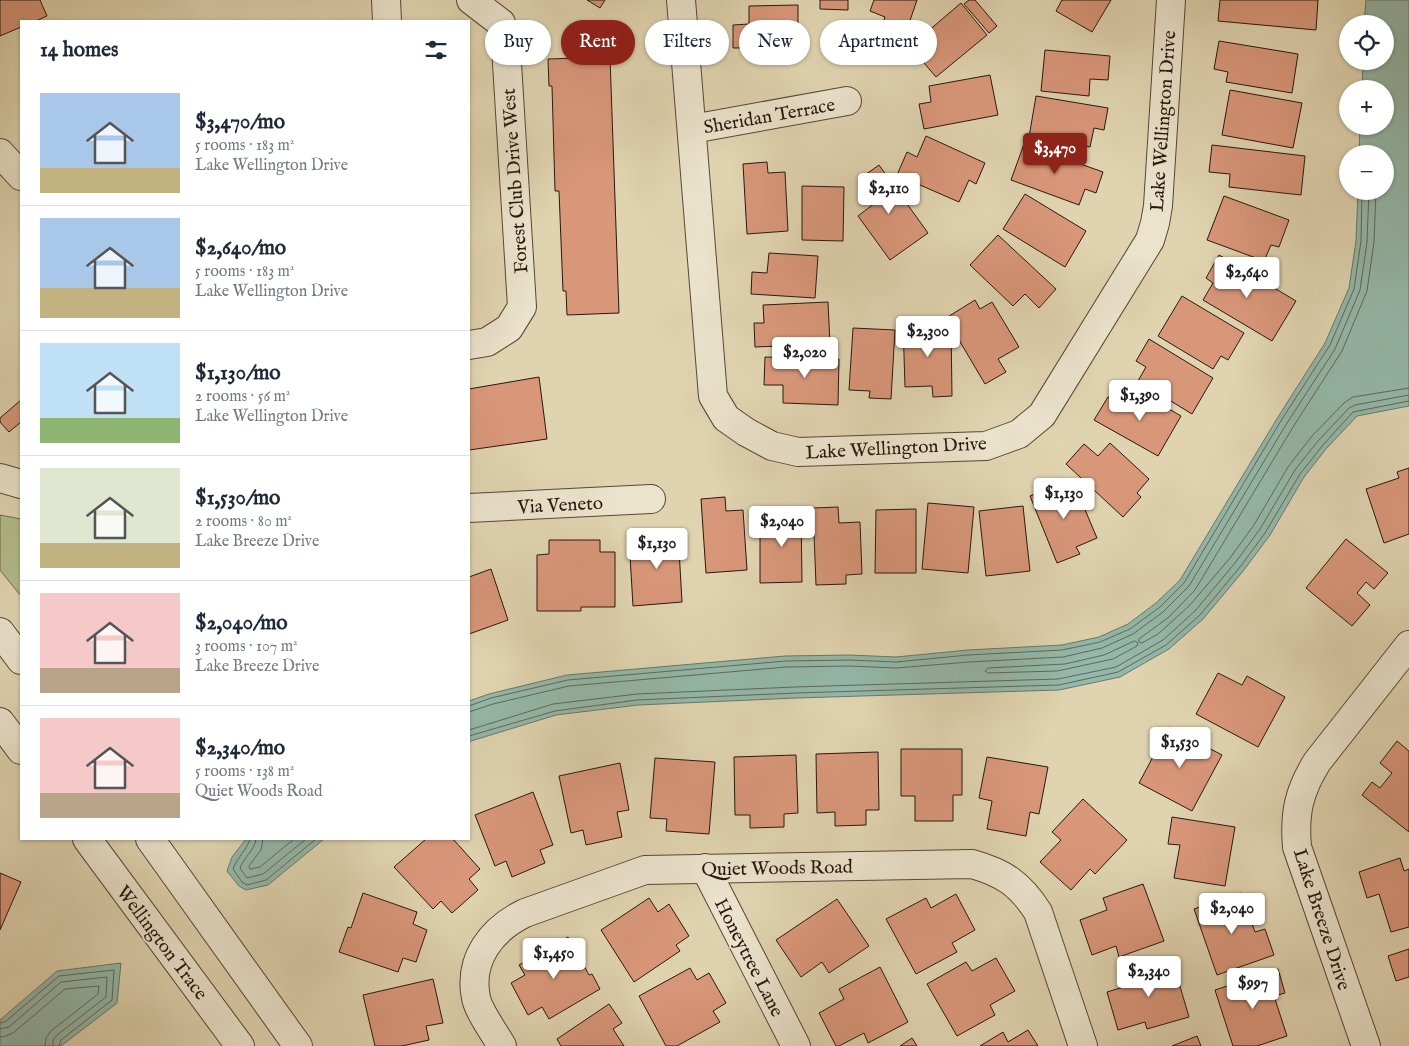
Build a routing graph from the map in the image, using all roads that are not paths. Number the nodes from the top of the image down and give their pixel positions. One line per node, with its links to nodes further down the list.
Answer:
1 (386, 0): 5 (street)
2 (471, 0): 10 (street, Forest Club Drive West)
3 (681, 0): 7 (street, Lake Wellington Drive)
4 (1171, 0): 7 (street, Lake Wellington Drive)
5 (386, 20)
6 (846, 102): 7 (street, Sheridan Terrace)
7 (692, 129)
8 (0, 153): 9 (street)
9 (20, 175)
10 (470, 345)
11 (0, 478): 12 (street)
12 (20, 484)
13 (651, 499): 14 (street, Via Veneto)
14 (470, 508)
15 (0, 632): 17 (street)
16 (1409, 645): 28 (street, Lake Breeze Drive)
17 (20, 659)
18 (0, 722): 19 (street)
19 (16, 752)
20 (88, 840): 23 (street, Wellington Trace)
21 (151, 840): 24 (street)
22 (705, 868): 25 (street, Quiet Woods Road); 26 (street, Honeytree Lane); 27 (street, Quiet Woods Road)
23 (240, 1046)
24 (298, 1046)
25 (502, 1046)
26 (796, 1046)
27 (1083, 1046)
28 (1366, 1046)

